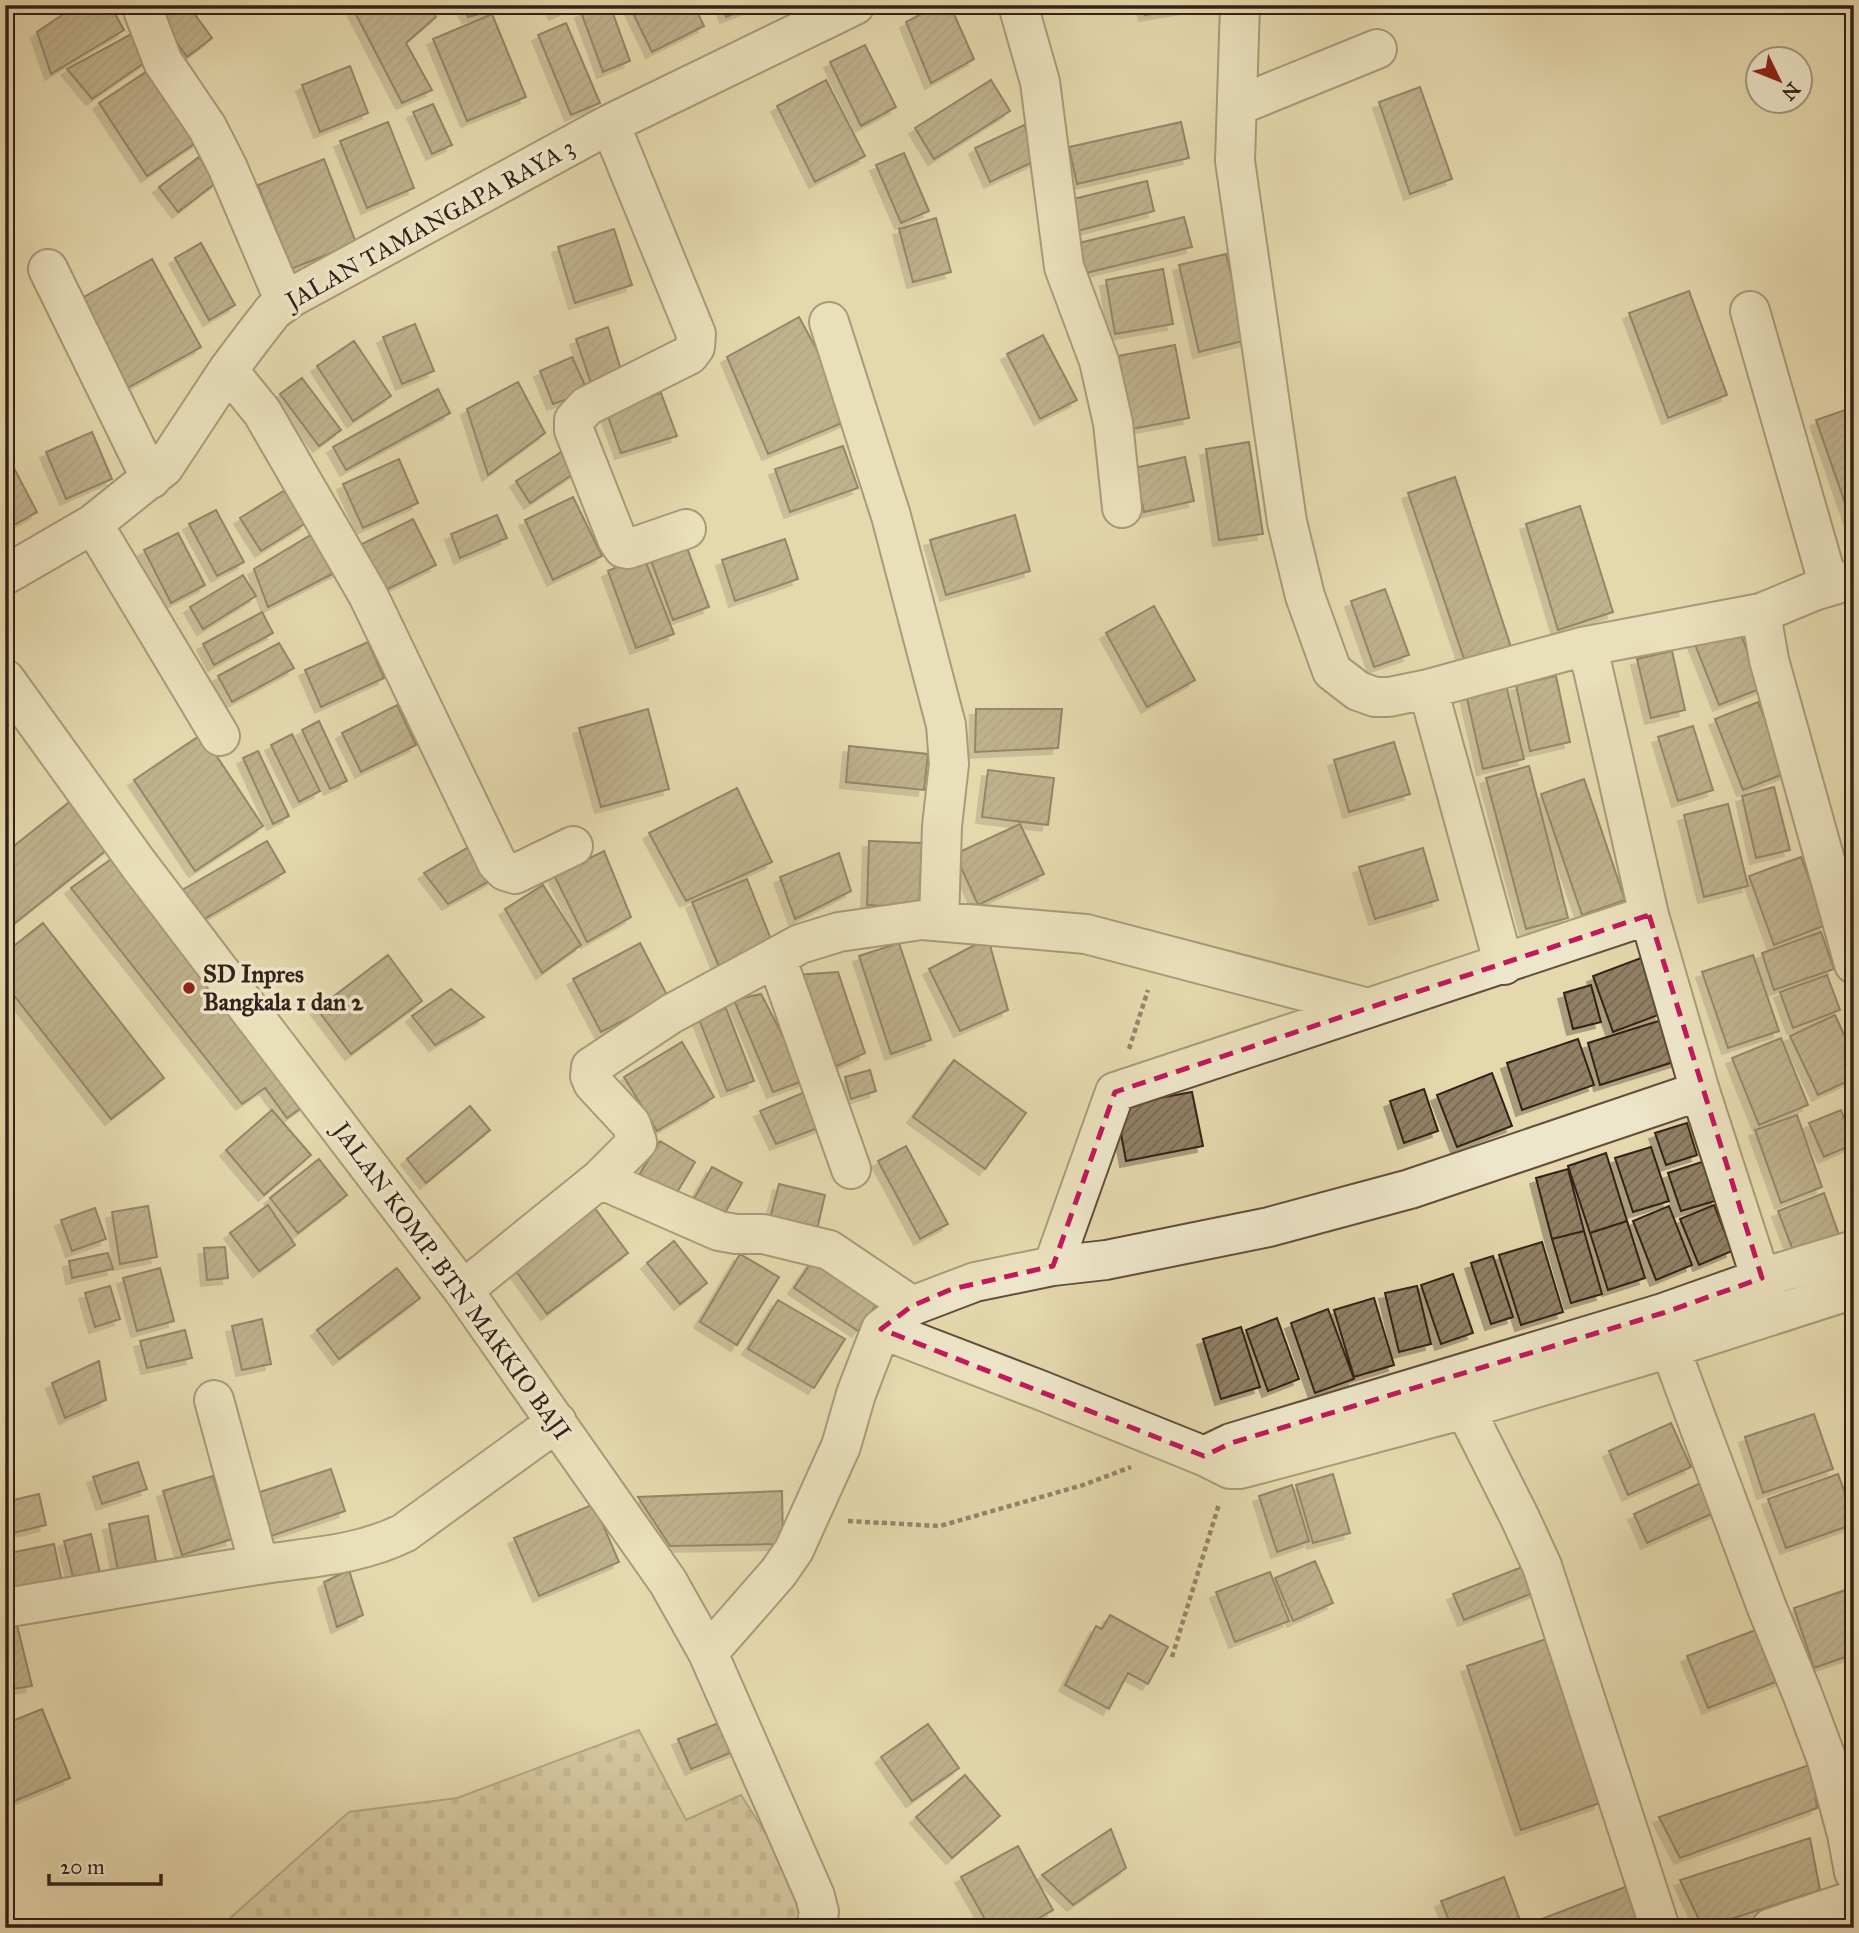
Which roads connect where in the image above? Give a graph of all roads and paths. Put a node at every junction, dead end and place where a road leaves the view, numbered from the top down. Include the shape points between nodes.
1 (141, 5) edge
2 (855, 5) edge
3 (1018, 5) edge
4 (1240, 5) edge
5 (1377, 49) dead end
6 (1237, 106) junction
7 (610, 124) junction
8 (48, 269) dead end
9 (285, 302) junction
10 (1750, 311) dead end
11 (829, 321) dead end
12 (228, 370) junction
13 (151, 479) junction
14 (1122, 508) dead end
15 (93, 524) junction
16 (686, 529) dead end
17 (5, 575) edge
18 (1842, 582) edge
19 (1761, 613) junction
20 (1582, 646) junction
21 (5, 679) edge
22 (1427, 689) junction
23 (220, 736) dead end
24 (573, 846) dead end
25 (1649, 915) junction
26 (939, 921) junction
27 (1160, 953) junction
28 (776, 957) junction
29 (1854, 964) edge
30 (1504, 965) junction
31 (1368, 1008) junction
32 (1700, 1091) junction
33 (1115, 1092) junction
34 (851, 1168) dead end
35 (600, 1178) junction
36 (1854, 1250) edge
37 (1053, 1266) junction
38 (1854, 1289) edge
39 (463, 1290) junction
40 (1767, 1296) junction
41 (912, 1306) junction
42 (881, 1329) junction
43 (1670, 1348) junction
44 (214, 1400) dead end
45 (1465, 1409) junction
46 (557, 1422) junction
47 (1206, 1458) junction
48 (809, 1519) junction
49 (259, 1565) junction
50 (5, 1608) edge
51 (708, 1654) junction
52 (1172, 1657) dead end
53 (1854, 1872) edge
54 (1854, 1900) edge
55 (816, 1928) edge
56 (1660, 1928) edge
57 (1771, 1928) edge

1 - 9 street via 163,62 227,166
2 - 7 street, JALAN TAMANGAPA RAYA 3
3 - 14 street via 1040,82 1064,267 1099,360
4 - 6 street
5 - 6 street
6 - 22 street via 1235,161 1284,508 1322,651 1332,671 1358,691 1389,697
7 - 9 street, JALAN TAMANGAPA RAYA 3
7 - 16 street via 696,342 690,355 587,406 574,420 574,430 623,548
8 - 13 street
9 - 12 street, JALAN TAMANGAPA RAYA 3
10 - 18 street
11 - 26 street via 891,516 946,725 949,764
12 - 13 street, JALAN TAMANGAPA RAYA 3 via 179,448
12 - 24 street via 262,412 368,595 497,863 515,874
13 - 15 street, JALAN TAMANGAPA RAYA 3
15 - 17 street, JALAN TAMANGAPA RAYA 3
15 - 23 street
18 - 19 street
19 - 20 street
19 - 29 street via 1769,660
20 - 22 street
20 - 25 street via 1592,666
21 - 39 street, JALAN KOMP. BTN MAKKIO BAJI via 139,865
22 - 30 street
25 - 30 street
25 - 32 street
26 - 27 street via 1086,934
26 - 28 street via 839,932
27 - 31 street
27 - 33 path
28 - 34 street
28 - 35 street via 671,1014 591,1067 593,1083 631,1124 637,1142
30 - 31 street
31 - 33 street
32 - 37 street via 1410,1189 1269,1227 1106,1261
32 - 40 street
33 - 37 street
35 - 39 street
35 - 41 street via 719,1231 778,1237 829,1250
36 - 40 street
37 - 41 street via 975,1282
38 - 40 street
39 - 46 street, JALAN KOMP. BTN MAKKIO BAJI
40 - 43 street
40 - 47 street via 1663,1313 1231,1443
41 - 42 street
42 - 47 street
42 - 48 street via 841,1446
43 - 45 street
43 - 53 street via 1827,1760
44 - 49 street
45 - 47 street via 1240,1469
45 - 56 street via 1542,1566
46 - 49 street via 404,1533 379,1545
46 - 51 street, JALAN KOMP. BTN MAKKIO BAJI via 668,1582
47 - 48 path via 1083,1485 940,1526
47 - 52 path
48 - 51 street via 778,1573
49 - 50 street
51 - 55 street, JALAN KOMP. BTN MAKKIO BAJI via 815,1896
54 - 57 street

